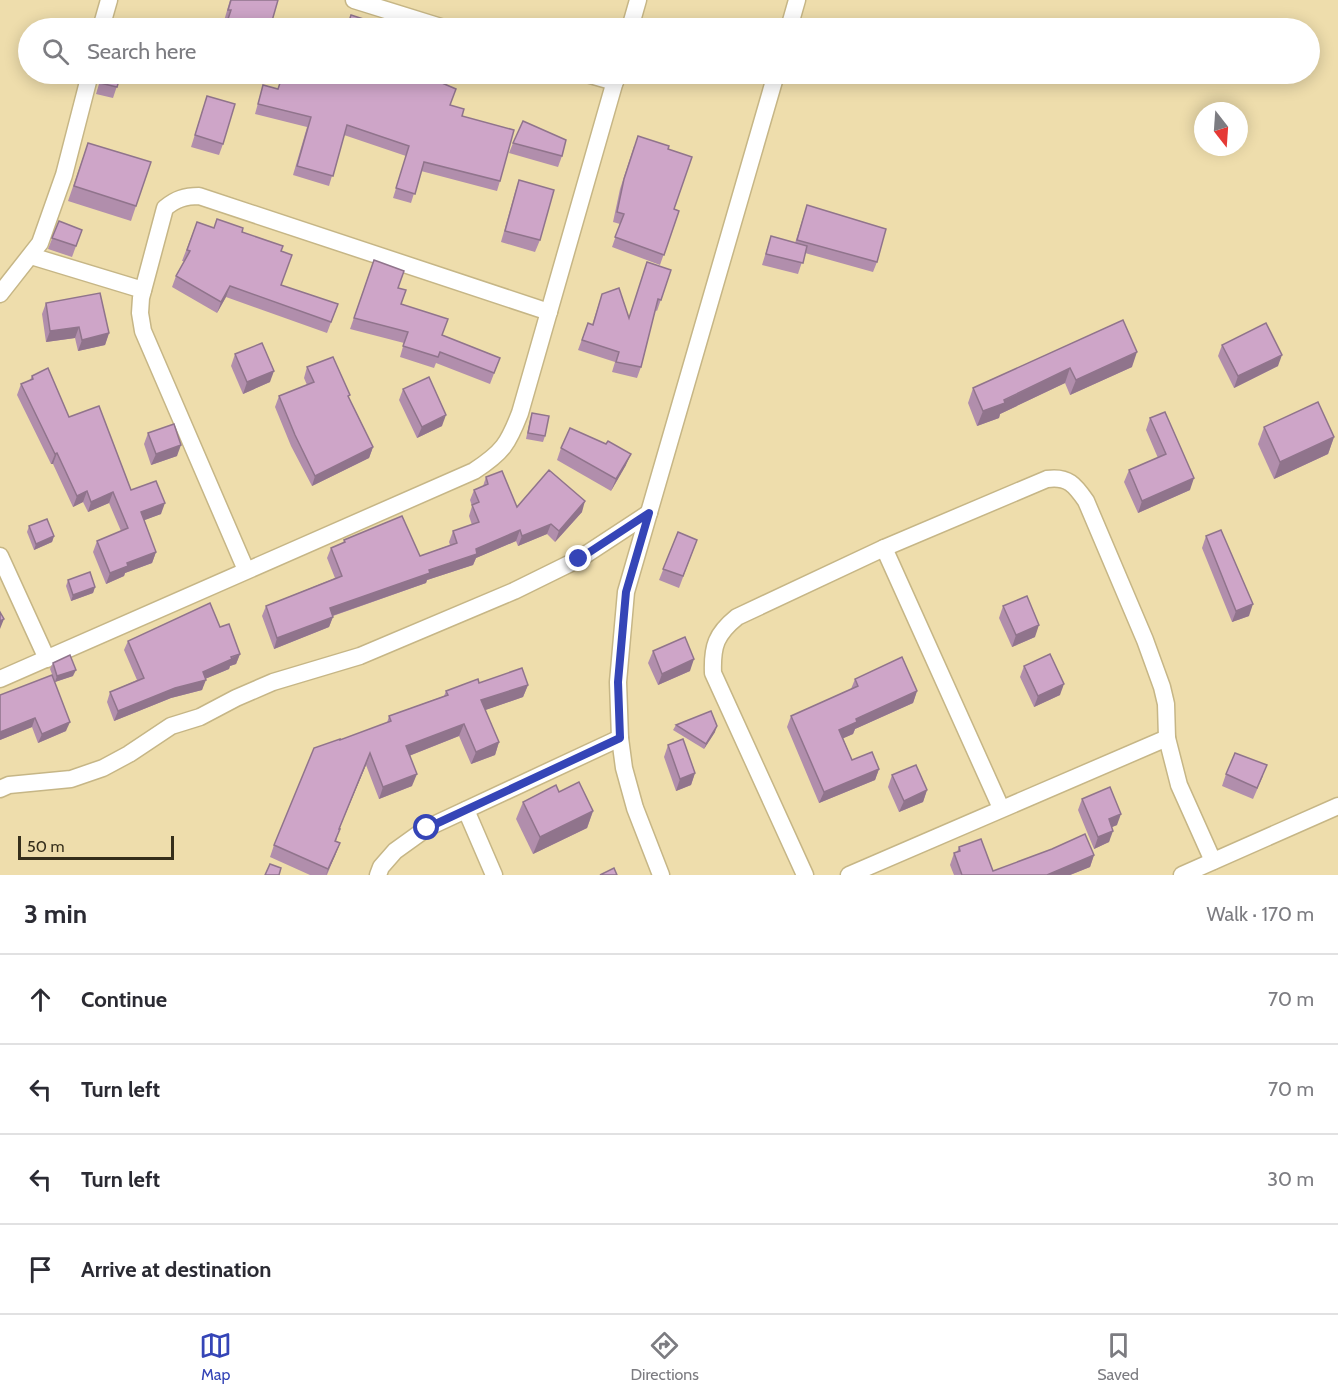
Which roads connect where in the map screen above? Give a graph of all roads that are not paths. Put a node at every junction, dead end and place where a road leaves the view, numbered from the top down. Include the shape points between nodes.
1 (109, 0) edge
2 (354, 0) edge
3 (638, 0) edge
4 (797, 0) edge
5 (104, 18) edge
6 (412, 18) edge
7 (633, 18) edge
8 (792, 18) edge
9 (87, 84) edge
10 (614, 84) edge
11 (773, 84) edge
12 (31, 256) junction
13 (143, 290) junction
14 (0, 294) edge
15 (549, 312) junction
16 (649, 513) junction
17 (884, 548) junction
18 (0, 556) edge
19 (246, 570) junction
20 (47, 659) junction
21 (0, 679) edge
22 (620, 738) junction
23 (1167, 738) junction
24 (0, 789) edge
25 (1338, 806) edge
26 (1001, 808) junction
27 (466, 810) junction
28 (1213, 861) junction
29 (378, 875) edge
30 (494, 875) edge
31 (661, 875) edge
32 (805, 875) edge
33 (849, 875) edge
34 (1182, 875) edge

1 - 5 street
2 - 6 street
3 - 7 street
4 - 8 street
9 - 12 street via 64,175 40,243
10 - 15 street
11 - 16 street
12 - 13 street
12 - 14 street
13 - 15 street via 165,208 185,196 199,196
13 - 19 street via 143,331
15 - 19 street via 513,430 493,459 474,471
16 - 22 street via 626,592 618,682
16 - 24 street via 579,559 514,591 360,656 273,682 200,717 171,726 103,768 71,779
17 - 23 street via 1047,479 1065,478 1086,501 1145,640 1166,704
17 - 26 street
17 - 32 street via 737,617 716,640 713,673
18 - 20 street
19 - 20 street
20 - 21 street
22 - 27 street
22 - 31 street via 635,808
23 - 26 street
23 - 28 street via 1179,785
25 - 28 street
26 - 33 street
27 - 29 street via 408,841 395,851
27 - 30 street
28 - 34 street

